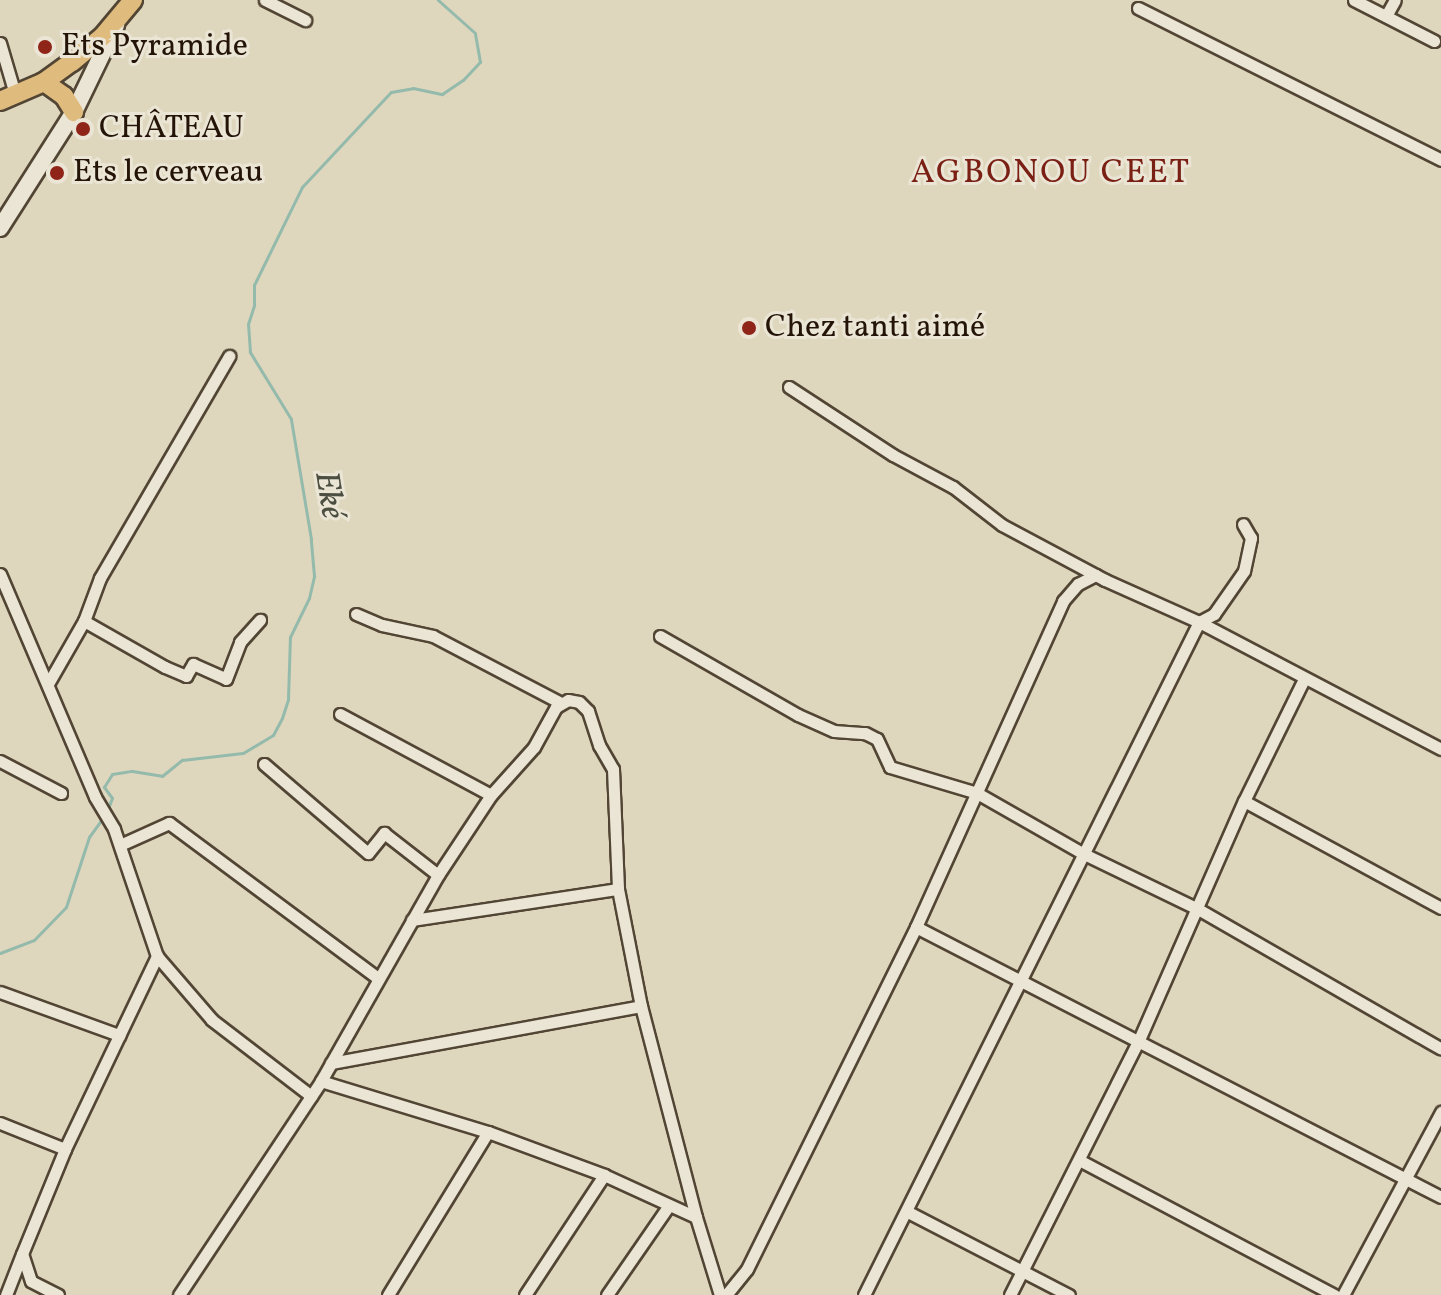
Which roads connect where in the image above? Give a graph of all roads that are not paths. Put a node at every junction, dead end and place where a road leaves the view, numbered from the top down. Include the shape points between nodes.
1 (133, 0) edge
2 (265, 0) edge
3 (1354, 0) edge
4 (1395, 0) edge
5 (1138, 8) dead end
6 (121, 9) edge
7 (1386, 16) junction
8 (305, 20) dead end
9 (1434, 41) dead end
10 (0, 43) edge
11 (44, 82) junction
12 (14, 95) edge
13 (74, 112) junction
14 (1441, 160) edge
15 (0, 228) edge
16 (229, 356) dead end
17 (789, 387) dead end
18 (1243, 524) dead end
19 (0, 574) edge
20 (1096, 575) junction
21 (356, 614) dead end
22 (260, 620) dead end
23 (84, 621) junction
24 (1199, 622) junction
25 (660, 636) dead end
26 (1304, 679) junction
27 (49, 682) junction
28 (559, 702) dead end
29 (340, 714) dead end
30 (1441, 749) edge
31 (0, 761) edge
32 (264, 764) dead end
33 (61, 793) dead end
34 (977, 793) junction
35 (491, 795) junction
36 (1244, 801) junction
37 (120, 845) junction
38 (1082, 853) junction
39 (438, 875) junction
40 (618, 889) junction
41 (1441, 908) edge
42 (1198, 909) junction
43 (412, 920) junction
44 (916, 927) junction
45 (157, 956) junction
46 (378, 978) junction
47 (1019, 983) junction
48 (0, 992) edge
49 (641, 1006) junction
50 (119, 1035) junction
51 (1138, 1042) junction
52 (1441, 1049) edge
53 (331, 1063) junction
54 (321, 1081) junction
55 (311, 1096) junction
56 (1441, 1112) edge
57 (0, 1123) edge
58 (488, 1132) junction
59 (65, 1149) junction
60 (1079, 1160) junction
61 (604, 1175) junction
62 (1406, 1177) junction
63 (1441, 1197) edge
64 (669, 1205) junction
65 (908, 1212) junction
66 (696, 1217) junction
67 (22, 1254) junction
68 (1024, 1269) junction
69 (6, 1295) edge
70 (58, 1295) edge
71 (179, 1295) edge
72 (388, 1295) edge
73 (525, 1295) edge
74 (607, 1295) edge
75 (723, 1295) edge
76 (864, 1295) edge
77 (1010, 1295) edge
78 (1069, 1295) edge
79 (1334, 1295) edge
80 (1343, 1295) edge

1 - 6 highway
2 - 8 street
3 - 7 street
4 - 7 street
5 - 14 street
6 - 11 highway via 88,49
6 - 12 highway
6 - 13 main road
7 - 9 street
10 - 12 street
11 - 12 highway
11 - 13 highway via 64,96
13 - 15 main road
16 - 23 street via 100,578
17 - 20 street via 953,487 1002,525
18 - 24 street via 1251,538 1244,571 1214,614
19 - 27 street
20 - 24 street
20 - 34 street via 1078,584 1063,601
21 - 28 street via 433,636
22 - 23 street via 240,642 226,679 193,664 186,676
23 - 27 street
24 - 26 street
24 - 38 street
25 - 34 street via 798,715 834,731 877,739 890,767
26 - 30 street
26 - 36 street
27 - 37 street
29 - 35 street
31 - 33 street
32 - 39 street via 368,853 384,833
34 - 38 street
34 - 44 street
35 - 39 street
35 - 40 street via 534,747 556,707 568,700 579,702 613,769
36 - 41 street
36 - 42 street
37 - 45 street
37 - 46 street via 169,823
38 - 42 street
38 - 47 street
39 - 43 street
40 - 43 street
40 - 49 street
42 - 51 street
42 - 52 street
43 - 46 street
44 - 47 street
44 - 75 street via 747,1269
45 - 50 street
45 - 55 street via 212,1020
46 - 53 street
47 - 51 street
47 - 65 street
48 - 50 street
49 - 53 street
49 - 66 street
50 - 59 street
51 - 60 street
51 - 62 street
53 - 54 street
54 - 55 street
54 - 58 street
55 - 71 street
56 - 62 street
57 - 59 street
58 - 61 street
58 - 72 street
59 - 67 street
60 - 68 street
60 - 79 street
61 - 64 street
61 - 73 street
62 - 63 street
62 - 80 street
64 - 66 street
64 - 74 street
65 - 68 street
65 - 76 street
66 - 75 street
67 - 69 street
67 - 70 street via 31,1281
68 - 77 street
68 - 78 street

